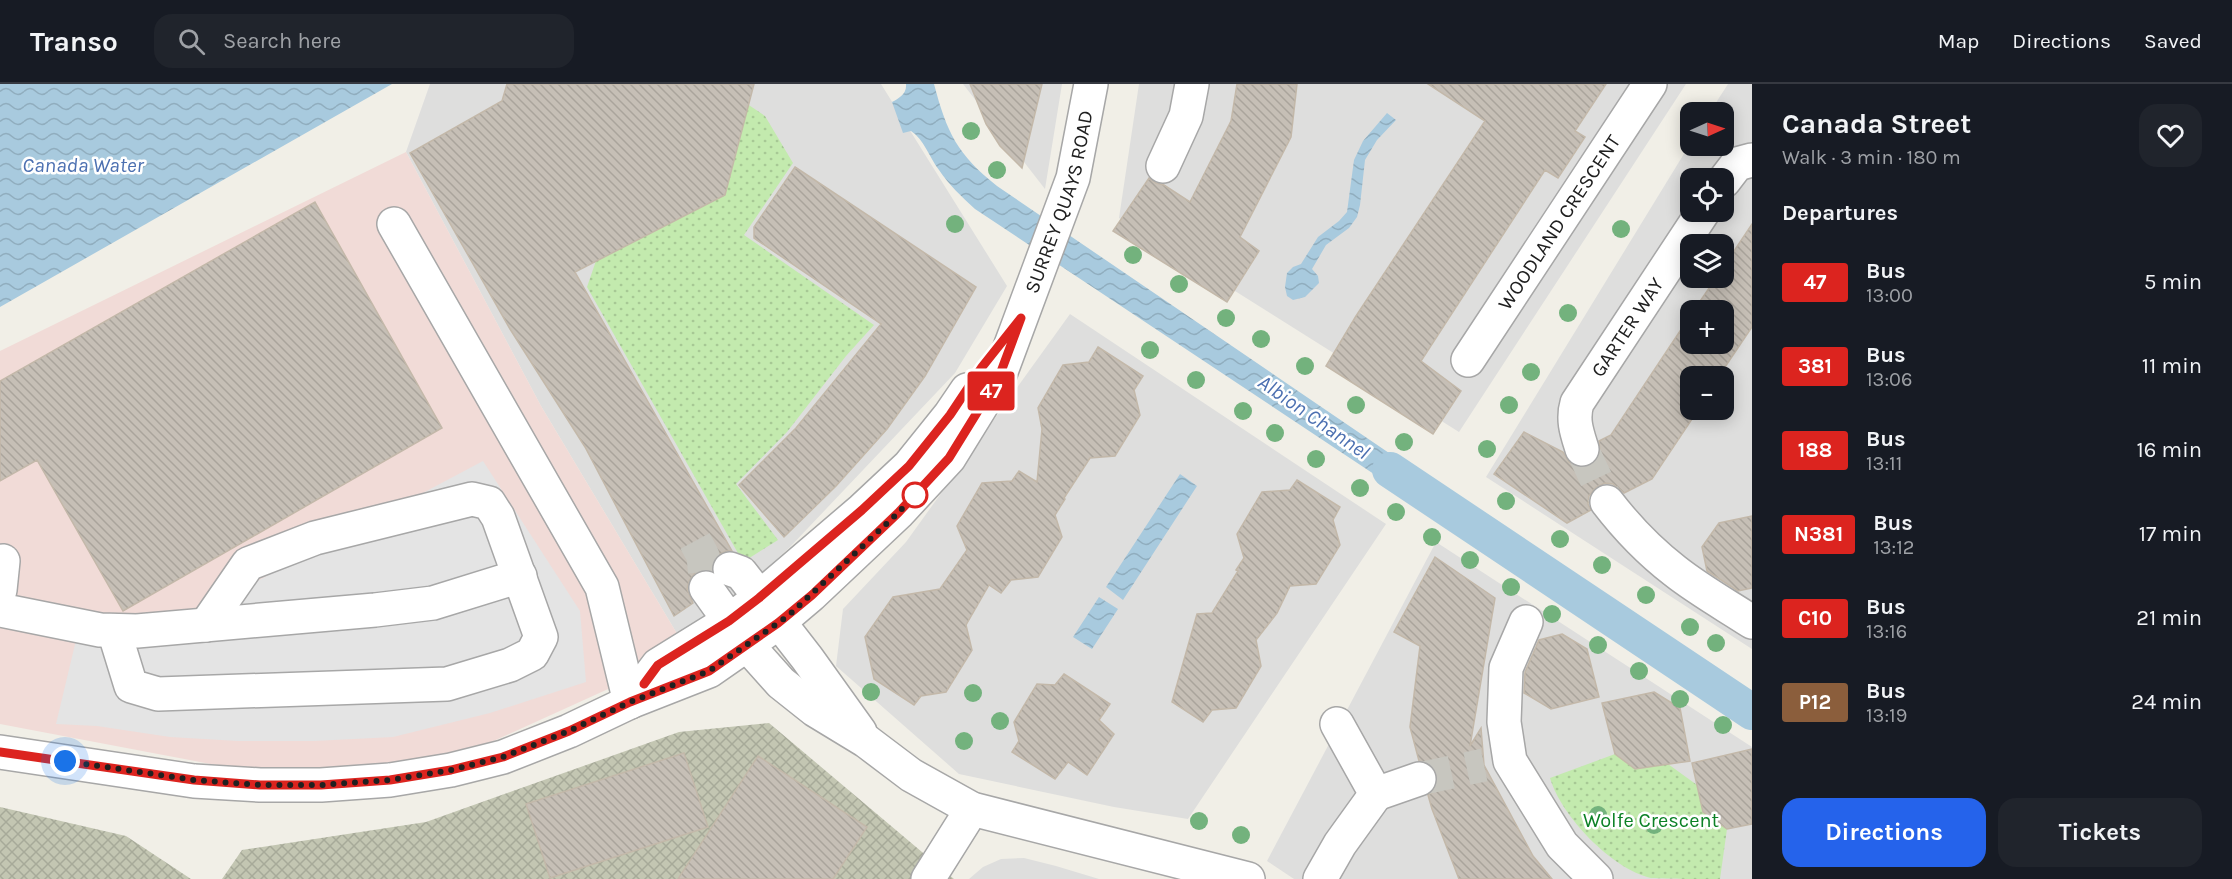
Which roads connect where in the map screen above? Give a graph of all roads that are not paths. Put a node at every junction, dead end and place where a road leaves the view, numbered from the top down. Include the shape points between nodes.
1 (1091, 84) edge
2 (1192, 84) edge
3 (1650, 84) edge
4 (1752, 160) edge
5 (1163, 166) dead end
6 (1734, 168) edge
7 (1696, 222) edge
8 (394, 224) dead end
9 (1468, 360) dead end
10 (1582, 449) tunnel mouth
11 (1606, 502) tunnel mouth
12 (520, 576) junction
13 (0, 610) edge
14 (769, 611) junction
15 (1526, 622) dead end
16 (1752, 622) edge
17 (206, 625) junction
18 (114, 630) junction
19 (738, 633) junction
20 (630, 702) junction
21 (1337, 724) dead end
22 (866, 741) junction
23 (0, 752) edge
24 (1419, 778) tunnel mouth
25 (1376, 794) junction
26 (972, 809) junction
27 (928, 879) edge
28 (1248, 879) edge
29 (1320, 879) edge
30 (1596, 879) edge

1 - 14 street, SURREY QUAYS ROAD via 1073,178 1021,318 909,466 862,510
2 - 5 street via 1186,116
3 - 9 street, WOODLAND CRESCENT
4 - 6 street
7 - 10 street, GARTER WAY via 1577,403 1575,423
8 - 20 street via 602,587
11 - 16 street via 1649,550
12 - 17 street via 433,603
12 - 17 street via 498,517 489,503 472,499 315,538 248,564
12 - 18 street via 541,638 532,654 447,684 158,694 131,686
13 - 18 street
14 - 19 street, SURREY QUAYS ROAD
14 - 19 street via 741,573 718,579
14 - 22 street
15 - 30 street via 1506,668 1504,722 1497,763 1562,845
17 - 18 street
19 - 20 street, SURREY QUAYS ROAD via 709,671
19 - 22 street via 781,683 815,711
20 - 23 street, SURREY QUAYS ROAD via 503,757 390,780 260,785
21 - 25 street
22 - 26 street via 911,775
24 - 25 street
25 - 29 street via 1340,843
26 - 27 street
26 - 28 street

